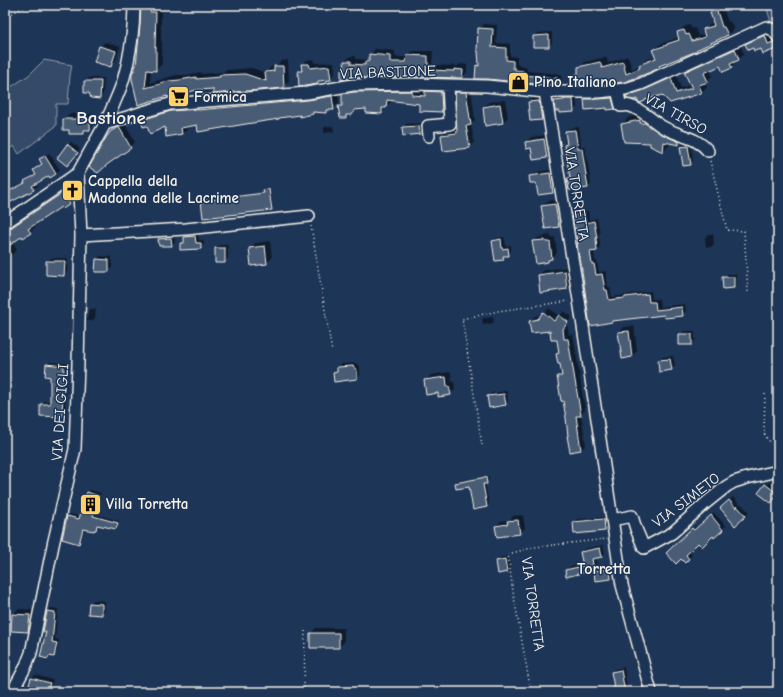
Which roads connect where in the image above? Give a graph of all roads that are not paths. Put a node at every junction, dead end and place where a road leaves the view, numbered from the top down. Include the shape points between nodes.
1 (134, 5) edge
2 (778, 37) edge
3 (448, 85) junction
4 (617, 90) junction
5 (545, 92) junction
6 (105, 124) junction
7 (429, 136) dead end
8 (708, 151) road end
9 (78, 173) junction
10 (309, 216) road end
11 (5, 223) edge
12 (81, 235) junction
13 (778, 471) edge
14 (612, 520) junction
15 (12, 692) edge
16 (651, 692) edge

1 - 6 street via 130,48 122,83
2 - 4 street, VIA BASTIONE via 773,30 766,27 641,84
3 - 5 street, VIA BASTIONE
3 - 6 street, VIA BASTIONE via 353,85 307,92 170,104
3 - 7 street via 450,124 428,126
4 - 5 street, VIA BASTIONE
4 - 8 street, VIA TIRSO via 621,106 629,105 663,127 698,141
5 - 14 street, VIA TORRETTA
6 - 9 street
9 - 11 street
9 - 12 street, VIA DEI GIGLI
10 - 12 street via 186,229
12 - 15 street, VIA DEI GIGLI via 75,449 31,653
13 - 14 street, VIA SIMETO via 747,478 727,486 672,533 644,548 632,516
14 - 16 street, VIA TORRETTA via 622,586

